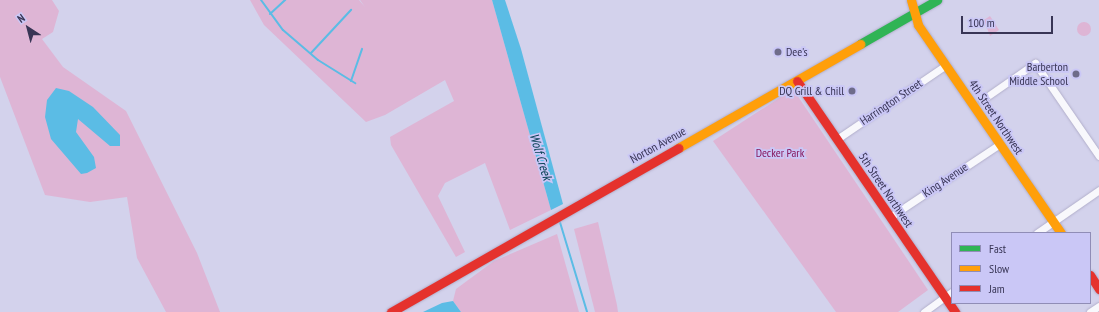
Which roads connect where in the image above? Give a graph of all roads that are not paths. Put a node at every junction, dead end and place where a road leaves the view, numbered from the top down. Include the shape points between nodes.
1 (911, 0) edge
2 (937, 0) edge
3 (914, 14) junction
4 (946, 65) junction
5 (797, 81) junction
6 (982, 100) dead end
7 (837, 139) junction
8 (1000, 144) junction
9 (1099, 156) edge
10 (1099, 190) edge
11 (890, 217) junction
12 (1053, 222) junction
13 (1038, 232) edge
14 (1060, 232) edge
15 (1091, 276) edge
16 (1099, 288) edge
17 (949, 295) edge
18 (1099, 306) edge
19 (391, 312) edge
20 (924, 312) edge
21 (1090, 312) edge

1 - 3 main road
2 - 3 main road, Norton Avenue
3 - 4 main road, 4th Street Northwest
3 - 5 main road, Norton Avenue
4 - 7 street, Harrington Street
4 - 8 main road, 4th Street Northwest
5 - 7 main road, 5th Street Northwest
5 - 19 main road, Norton Avenue
6 - 9 street via 1035,63
7 - 11 main road, 5th Street Northwest
8 - 11 street, King Avenue
8 - 12 main road, 4th Street Northwest
10 - 12 street
11 - 17 main road, 5th Street Northwest
12 - 13 street
12 - 14 main road, 4th Street Northwest
15 - 16 main road
17 - 20 street
18 - 21 street

